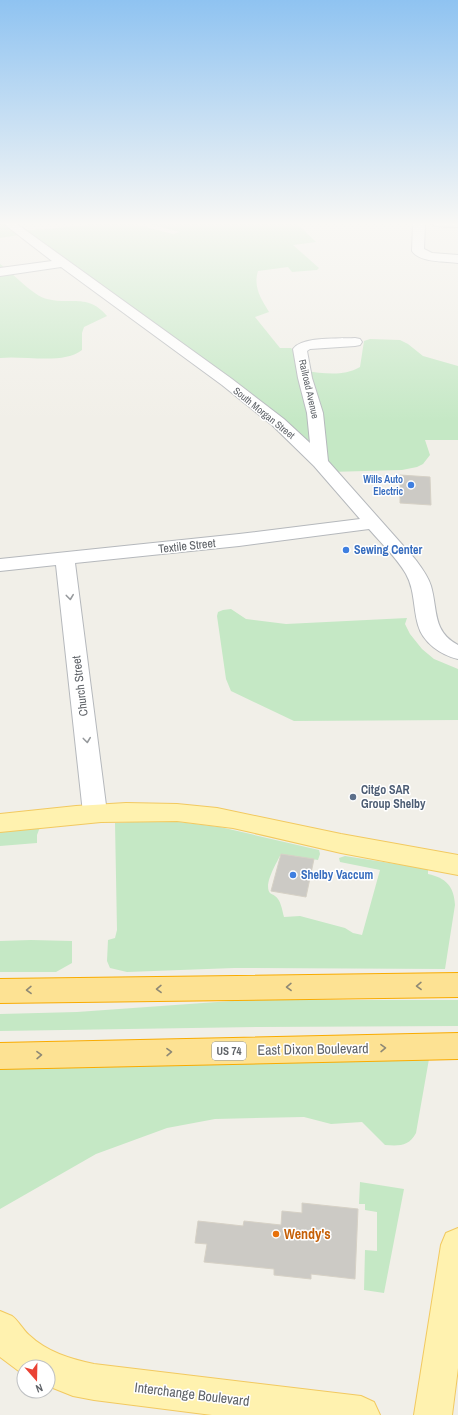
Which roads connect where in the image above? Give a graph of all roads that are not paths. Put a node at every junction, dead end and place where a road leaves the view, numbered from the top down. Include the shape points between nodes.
1 (100, 290) edge
2 (355, 342) dead end
3 (320, 462) junction
4 (374, 523) junction
5 (65, 558) junction
6 (0, 565) edge
7 (458, 653) edge
8 (95, 813) junction
9 (0, 823) edge
10 (458, 864) edge
11 (458, 985) edge
12 (0, 991) edge
13 (458, 1046) edge
14 (0, 1056) edge
15 (458, 1245) edge
16 (6, 1346) edge
17 (31, 1359) edge
18 (56, 1371) edge
19 (361, 1415) edge
20 (433, 1415) edge

1 - 3 street, South Morgan Street via 227,382 278,422
2 - 3 street, Railroad Avenue via 307,345 300,349 315,413
3 - 4 street, South Morgan Street
4 - 5 street, Textile Street
4 - 7 street, South Morgan Street via 415,573 421,585 428,625 434,635 444,646
5 - 6 street, Textile Street
5 -> 8 street, Church Street
8 - 9 main road
8 - 10 main road via 203,815
11 -> 12 highway
14 -> 13 highway, East Dixon Boulevard / US 74
15 - 20 main road
16 - 17 main road, Interchange Boulevard
18 - 19 main road, Interchange Boulevard via 73,1378 94,1382

